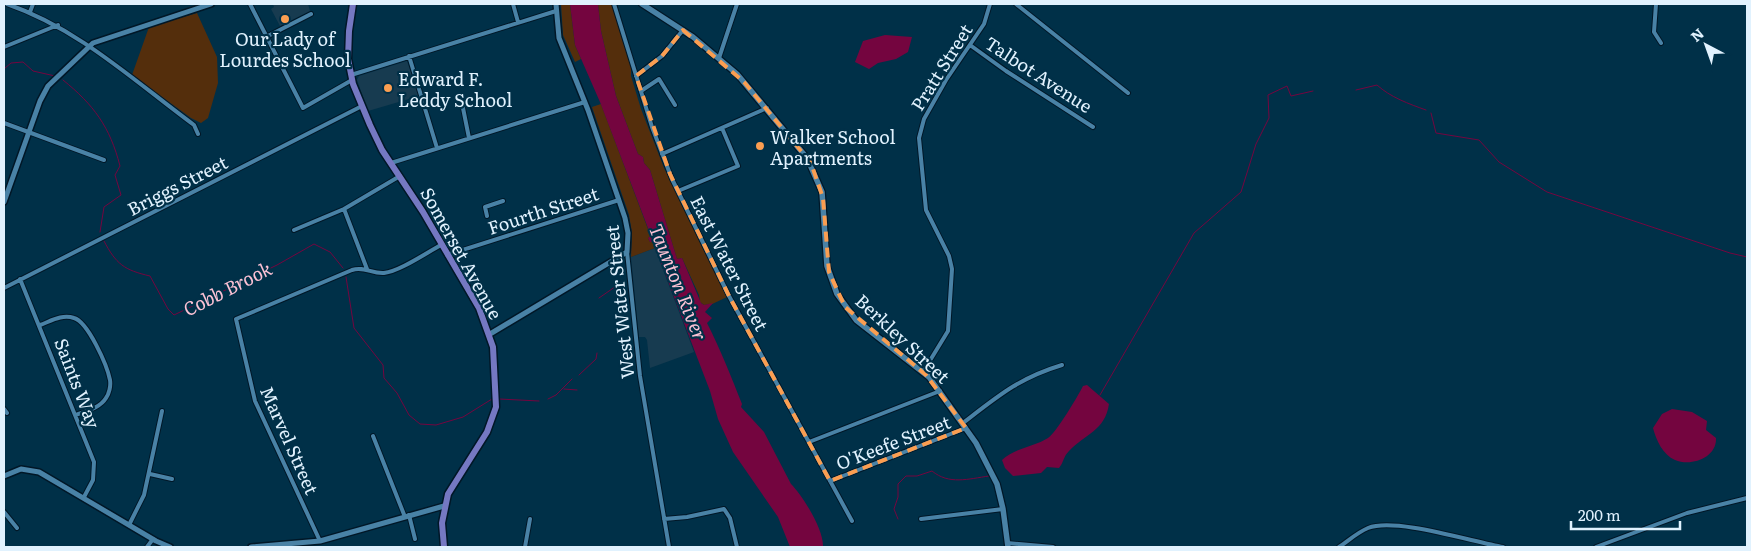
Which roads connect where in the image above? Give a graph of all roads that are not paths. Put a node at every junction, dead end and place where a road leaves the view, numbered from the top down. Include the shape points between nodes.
1 (6, 4) edge
2 (34, 4) edge
3 (210, 4) edge
4 (250, 4) edge
5 (353, 4) edge
6 (513, 4) edge
7 (556, 4) edge
8 (614, 4) edge
9 (642, 4) edge
10 (737, 4) edge
11 (990, 4) edge
12 (1016, 4) edge
13 (1656, 4) edge
14 (556, 11) junction
15 (30, 12) junction
16 (311, 14) dead end
17 (518, 22) junction
18 (58, 25) junction
19 (683, 30) junction
20 (266, 37) junction
21 (1660, 43) dead end
22 (970, 45) junction
23 (90, 46) junction
24 (4, 47) edge
25 (409, 56) junction
26 (719, 58) junction
27 (636, 76) junction
28 (352, 77) junction
29 (641, 91) junction
30 (1128, 93) dead end
31 (585, 102) junction
32 (462, 103) dead end
33 (675, 105) dead end
34 (362, 106) junction
35 (767, 108) junction
36 (4, 124) edge
37 (1093, 127) dead end
38 (722, 128) junction
39 (28, 132) junction
40 (198, 134) dead end
41 (469, 138) junction
42 (437, 148) junction
43 (662, 154) junction
44 (104, 160) dead end
45 (390, 163) junction
46 (400, 176) junction
47 (678, 191) junction
48 (619, 200) junction
49 (503, 201) dead end
50 (4, 202) edge
51 (344, 209) junction
52 (487, 216) dead end
53 (294, 230) dead end
54 (441, 245) junction
55 (627, 252) junction
56 (447, 255) junction
57 (367, 269) junction
58 (20, 279) junction
59 (4, 288) edge
60 (40, 325) junction
61 (490, 334) junction
62 (1062, 364) dead end
63 (924, 372) junction
64 (940, 391) junction
65 (162, 411) dead end
66 (76, 415) junction
67 (964, 426) junction
68 (373, 436) dead end
69 (809, 442) junction
70 (150, 474) junction
71 (4, 476) edge
72 (172, 479) dead end
73 (830, 481) junction
74 (84, 497) junction
75 (1747, 498) edge
76 (444, 506) junction
77 (1003, 509) junction
78 (4, 512) edge
79 (407, 516) junction
80 (664, 518) junction
81 (530, 519) dead end
82 (921, 519) dead end
83 (852, 521) dead end
84 (129, 525) junction
85 (16, 528) dead end
86 (153, 539) junction
87 (415, 539) dead end
88 (320, 541) junction
89 (314, 545) edge
90 (1007, 545) edge
91 (276, 546) edge
92 (147, 547) edge
93 (152, 547) edge
94 (170, 547) edge
95 (250, 547) edge
96 (444, 547) edge
97 (525, 547) edge
98 (669, 547) edge
99 (737, 547) edge
100 (1053, 547) edge
101 (1339, 547) edge
102 (1501, 547) edge
103 (1596, 547) edge

1 - 15 street
2 - 15 street
3 - 23 street
4 - 20 street
5 - 28 main road, Somerset Avenue via 348,50
6 - 17 street
7 - 14 street, West Water Street
8 - 27 street, East Water Street
9 - 19 main road, Berkley Street
10 - 26 street
11 - 22 street, Pratt Street via 984,24
12 - 30 street
13 - 21 street via 1654,32
14 - 17 street
14 - 31 street, West Water Street via 559,38
15 - 18 street
16 - 20 street
17 - 25 street
18 - 23 street
18 - 24 street
19 - 26 main road, Berkley Street
19 - 27 street via 662,56
20 - 28 street via 303,108
22 - 37 street, Talbot Avenue
22 - 63 street, Pratt Street via 930,109 918,138 926,210 952,269 948,332
23 - 39 street via 44,92
23 - 40 street via 194,125
25 - 28 street
25 - 42 street
26 - 35 main road, Berkley Street
27 - 29 street, East Water Street
28 - 34 main road, Somerset Avenue
29 - 33 street via 659,79
29 - 43 street, East Water Street
31 - 41 street
31 - 48 street, West Water Street
32 - 41 street
34 - 45 main road, Somerset Avenue
34 - 58 street, Briggs Street
35 - 38 street
35 - 63 main road, Berkley Street via 807,158 818,180 823,198 827,266 839,298 856,320
36 - 39 street
38 - 43 street
38 - 47 street via 738,166
39 - 44 street
39 - 50 street
41 - 42 street
42 - 45 street
43 - 47 street, East Water Street
45 - 46 main road, Somerset Avenue
46 - 51 street
46 - 54 main road, Somerset Avenue
47 - 69 street, East Water Street via 729,296
48 - 55 street, West Water Street via 628,229
48 - 56 street, Fourth Street
49 - 52 street via 485,207
51 - 53 street
51 - 57 street
54 - 56 main road, Somerset Avenue
54 - 57 street via 387,272
55 - 61 street
55 - 80 street, West Water Street via 640,376
56 - 61 main road, Somerset Avenue via 479,308
57 - 88 street, Marvel Street via 352,270 236,319 256,401
58 - 59 street, Briggs Street
58 - 60 street, Saints Way
60 - 66 street, Saints Way
60 - 66 street via 63,317 79,320 88,330 107,370 110,385 107,397 99,405
61 - 76 main road, Somerset Avenue via 496,398 487,432 453,483
62 - 67 street, O'Keefe Street via 1020,380
63 - 64 main road, Berkley Street
64 - 67 main road, Berkley Street
64 - 69 street
65 - 70 street
66 - 74 street, Saints Way via 95,467 93,480
67 - 73 street, O'Keefe Street
67 - 77 main road, Berkley Street via 990,467
68 - 79 street
69 - 73 street, East Water Street
70 - 72 street
70 - 84 street
71 - 74 street via 16,470 30,469
73 - 83 street, East Water Street
74 - 84 street
75 - 103 street via 1687,513
76 - 79 street
76 - 96 main road, Somerset Avenue
77 - 82 street
77 - 90 main road, Berkley Street
78 - 85 street
79 - 87 street
79 - 88 street
80 - 98 street, West Water Street
80 - 99 street via 724,509 730,518
81 - 97 street
84 - 86 street
86 - 92 street
86 - 93 street
86 - 94 street
88 - 89 street
89 - 91 street
90 - 100 street
91 - 95 street
101 - 102 street via 1365,529 1384,525 1450,534

